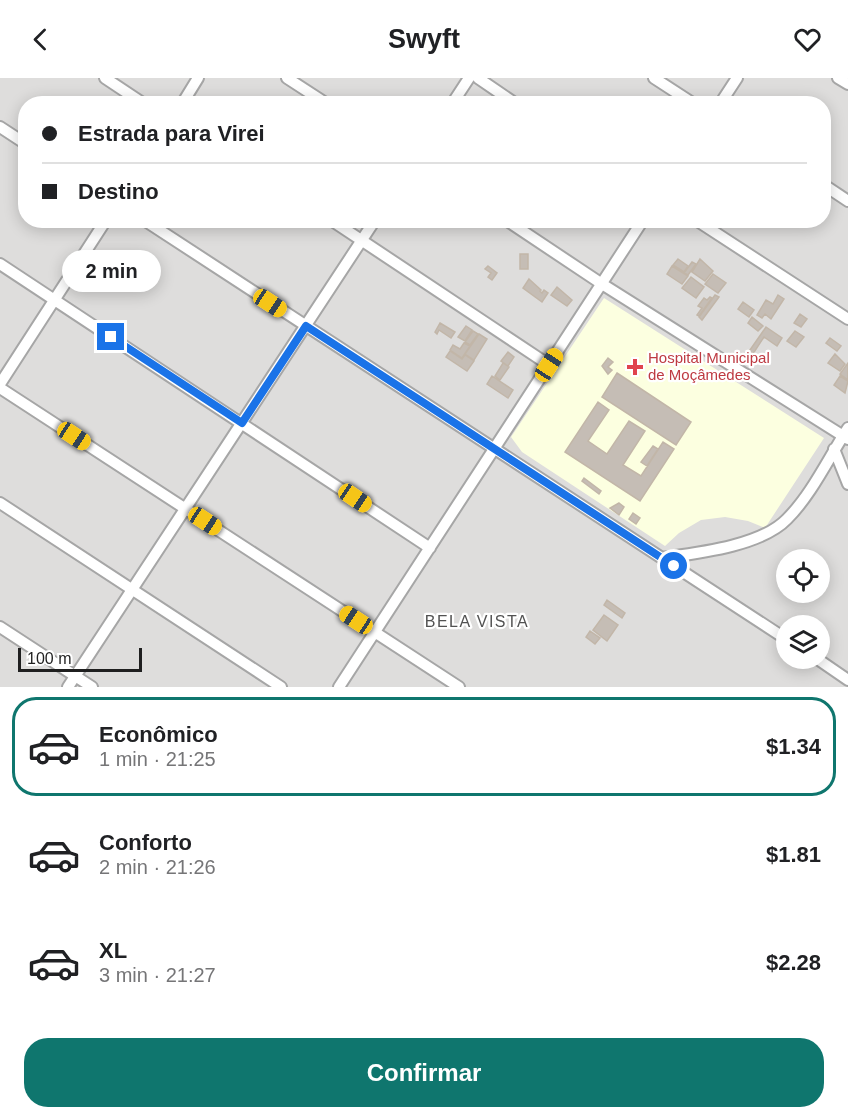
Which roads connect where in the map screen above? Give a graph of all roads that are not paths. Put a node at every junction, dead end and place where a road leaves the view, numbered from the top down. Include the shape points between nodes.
1 (105, 78) edge
2 (198, 78) edge
3 (287, 78) edge
4 (469, 78) edge
5 (478, 78) edge
6 (654, 78) edge
7 (736, 78) edge
8 (838, 78) edge
9 (848, 84) edge
10 (132, 96) edge
11 (187, 96) edge
12 (315, 96) edge
13 (457, 96) edge
14 (504, 96) edge
15 (682, 96) edge
16 (725, 96) edge
17 (0, 127) edge
18 (18, 139) edge
19 (831, 190) edge
20 (848, 201) edge
21 (101, 228) edge
22 (156, 228) edge
23 (343, 228) edge
24 (370, 228) edge
25 (518, 228) edge
26 (639, 228) edge
27 (708, 228) edge
28 (362, 240) junction
29 (0, 264) edge
30 (602, 284) junction
31 (55, 300) junction
32 (848, 319) edge
33 (306, 326) junction
34 (549, 365) junction
35 (0, 386) edge
36 (242, 423) junction
37 (846, 434) edge
38 (494, 449) junction
39 (834, 449) junction
40 (848, 484) edge
41 (0, 503) edge
42 (186, 509) junction
43 (430, 548) junction
44 (662, 558) junction
45 (132, 590) junction
46 (0, 627) edge
47 (375, 632) junction
48 (776, 632) edge
49 (830, 668) edge
50 (75, 676) junction
51 (848, 680) edge
52 (68, 687) edge
53 (92, 687) edge
54 (281, 687) edge
55 (339, 687) edge
56 (459, 687) edge

1 - 10 street
2 - 11 street
3 - 12 street
4 - 13 street
5 - 14 street
6 - 15 street
7 - 16 street
8 - 9 street
17 - 18 street
19 - 20 street
21 - 31 street
22 - 33 street
23 - 28 street
24 - 28 street
25 - 30 street
26 - 30 street
27 - 32 street
28 - 33 street
28 - 34 street
29 - 31 street
30 - 34 street
30 - 37 street
31 - 35 street
31 - 36 street
33 - 36 street
33 - 38 street
34 - 38 street
35 - 42 street
36 - 42 street
36 - 43 street
37 - 39 street
38 - 43 street
38 - 44 street
39 - 40 street
39 - 44 street via 786,520 764,535 703,552
41 - 45 street
42 - 45 street
42 - 47 street
43 - 47 street
44 - 48 street
45 - 50 street
45 - 54 street
46 - 50 street
47 - 55 street
47 - 56 street
49 - 51 street
50 - 52 street
50 - 53 street

